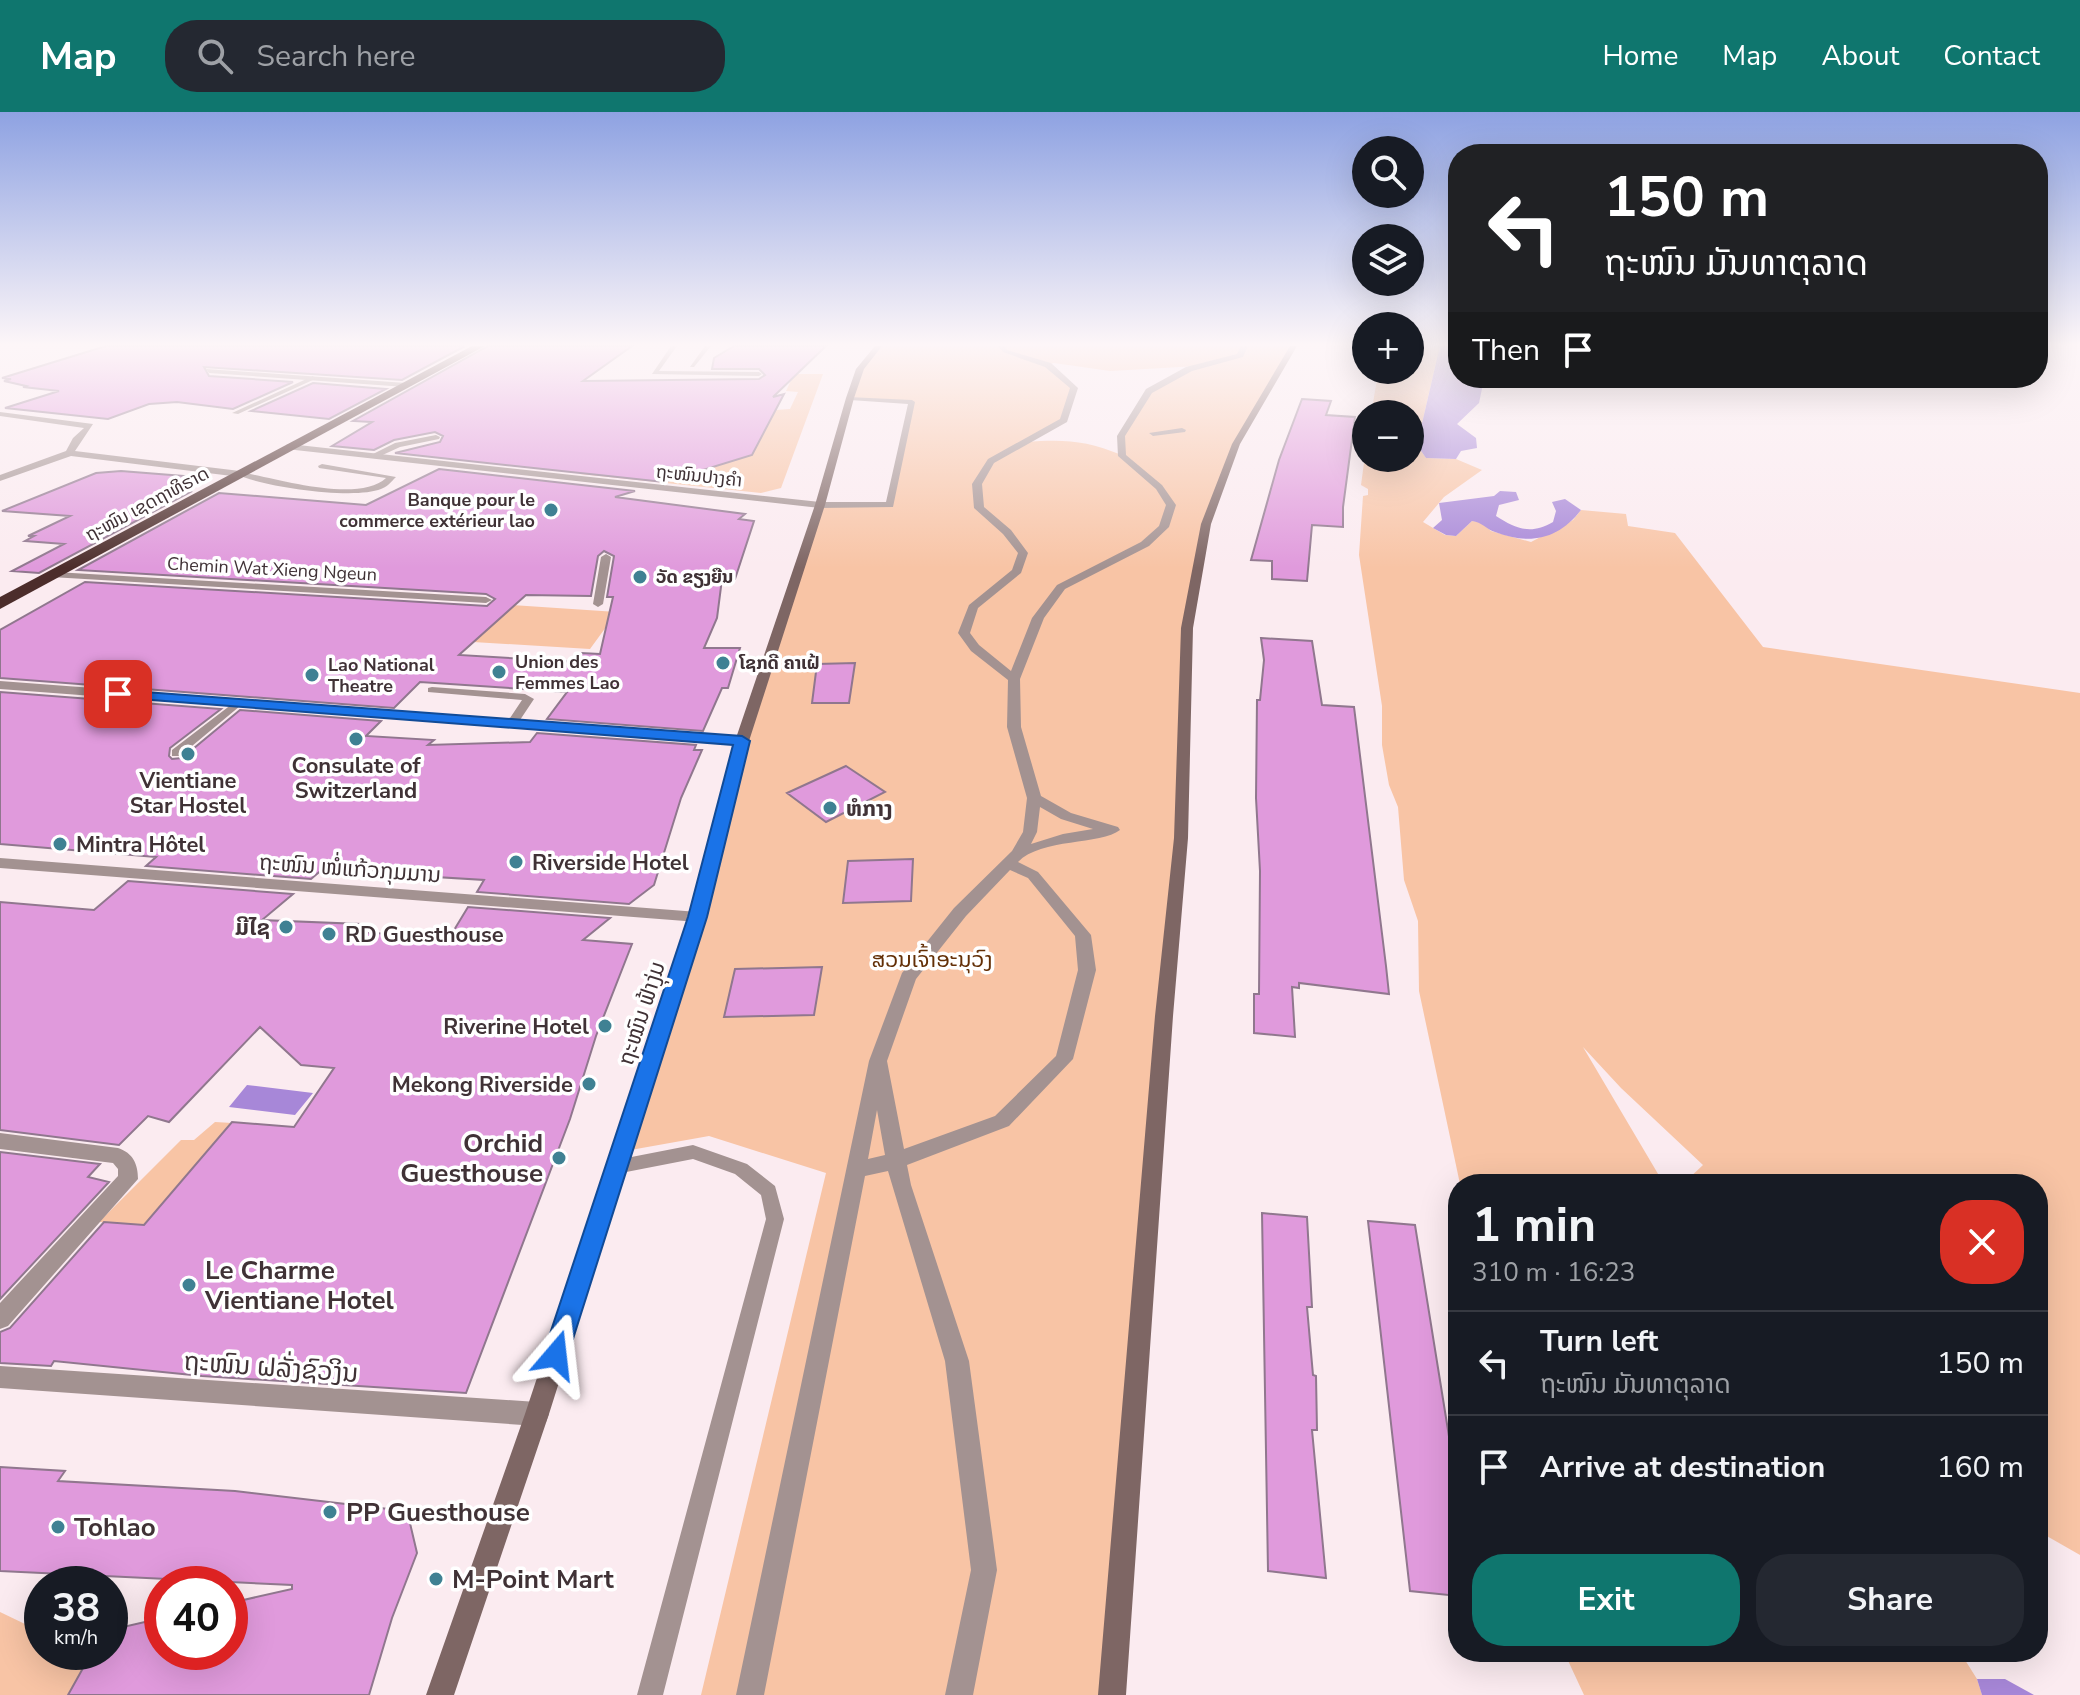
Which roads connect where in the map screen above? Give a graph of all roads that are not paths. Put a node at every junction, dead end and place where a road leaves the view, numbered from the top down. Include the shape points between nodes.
1 (44, 420) edge
2 (340, 420) edge
3 (844, 420) edge
4 (908, 420) edge
5 (1064, 420) edge
6 (1131, 420) edge
7 (1250, 420) edge
8 (1182, 430) dead end
9 (1153, 433) dead end
10 (436, 437) dead end
11 (289, 447) junction
12 (70, 453) junction
13 (373, 456) junction
14 (322, 466) dead end
15 (240, 474) junction
16 (0, 478) edge
17 (820, 505) junction
18 (606, 557) dead end
19 (55, 575) junction
20 (486, 600) dead end
21 (0, 604) edge
22 (598, 604) dead end
23 (1014, 679) junction
24 (0, 685) edge
25 (432, 690) dead end
26 (236, 704) junction
27 (512, 724) junction
28 (742, 741) junction
29 (176, 753) dead end
30 (1034, 798) junction
31 (1013, 858) junction
32 (0, 863) edge
33 (698, 917) junction
34 (878, 1061) junction
35 (0, 1141) edge
36 (896, 1161) junction
37 (616, 1167) junction
38 (856, 1170) junction
39 (0, 1319) edge
40 (0, 1377) edge
41 (537, 1414) junction
42 (440, 1695) edge
43 (650, 1695) edge
44 (750, 1695) edge
45 (959, 1695) edge
46 (1112, 1695) edge

1 - 12 street via 90,426
2 - 11 highway, ຖະໜົນ ເຊດຖາທິຣາດ
3 - 17 street, ຖະໝົນ ຟ້າງຸ່ມ
4 - 17 lane via 890,505
5 - 23 street via 991,461 977,484 979,508 1023,553 1017,571 973,607 964,633
6 - 23 street via 1121,436 1122,456 1159,487 1171,505 1164,527 1145,544 1061,587 1038,618
7 - 46 street via 1211,510 1187,628 1181,838
8 - 9 street
10 - 13 lane
11 - 13 street, ຖະໜົນປາງຄໍາ
11 - 15 highway, ຖະໜົນ ເຊດຖາທິຣາດ
12 - 15 street
12 - 16 street
13 - 17 street, ຖະໜົນປາງຄໍາ
14 - 15 lane via 392,477 388,485 371,492 348,493
15 - 19 highway, ຖະໜົນ ເຊດຖາທິຣາດ
17 - 28 street, ຖະໝົນ ຟ້າງຸ່ມ
18 - 22 lane
19 - 20 street, Chemin Wat Xieng Ngeun
19 - 21 highway, ຖະໜົນ ເຊດຖາທິຣາດ
23 - 30 street via 1014,727
24 - 26 street
25 - 27 lane via 525,697 527,703
26 - 27 street
26 - 29 lane
27 - 28 street
28 - 33 street, ຖະໝົນ ຟ້າງຸ່ມ
30 - 31 street via 1030,832
30 - 31 street via 1066,816 1113,830 1063,838
31 - 34 street via 960,912 908,977
31 - 36 street via 1083,935 1087,970 1064,1059 1002,1121
32 - 33 street, ຖະໜົນ ໜໍ່ແກ້ວກຸມມານ
33 - 37 street, ຖະໝົນ ຟ້າງຸ່ມ
34 - 36 street
34 - 38 street
35 - 39 street via 118,1156 128,1166 128,1179
36 - 38 street
36 - 45 street via 957,1361 984,1570
37 - 41 street, ຖະໝົນ ຟ້າງຸ່ມ
37 - 43 lane via 693,1152 741,1169 769,1191 775,1219
38 - 44 street
40 - 41 street, ຖະໜົນ ຝລັ່ງຊົວງິນ
41 - 42 street, ຖະໝົນ ຟ້າງຸ່ມ

